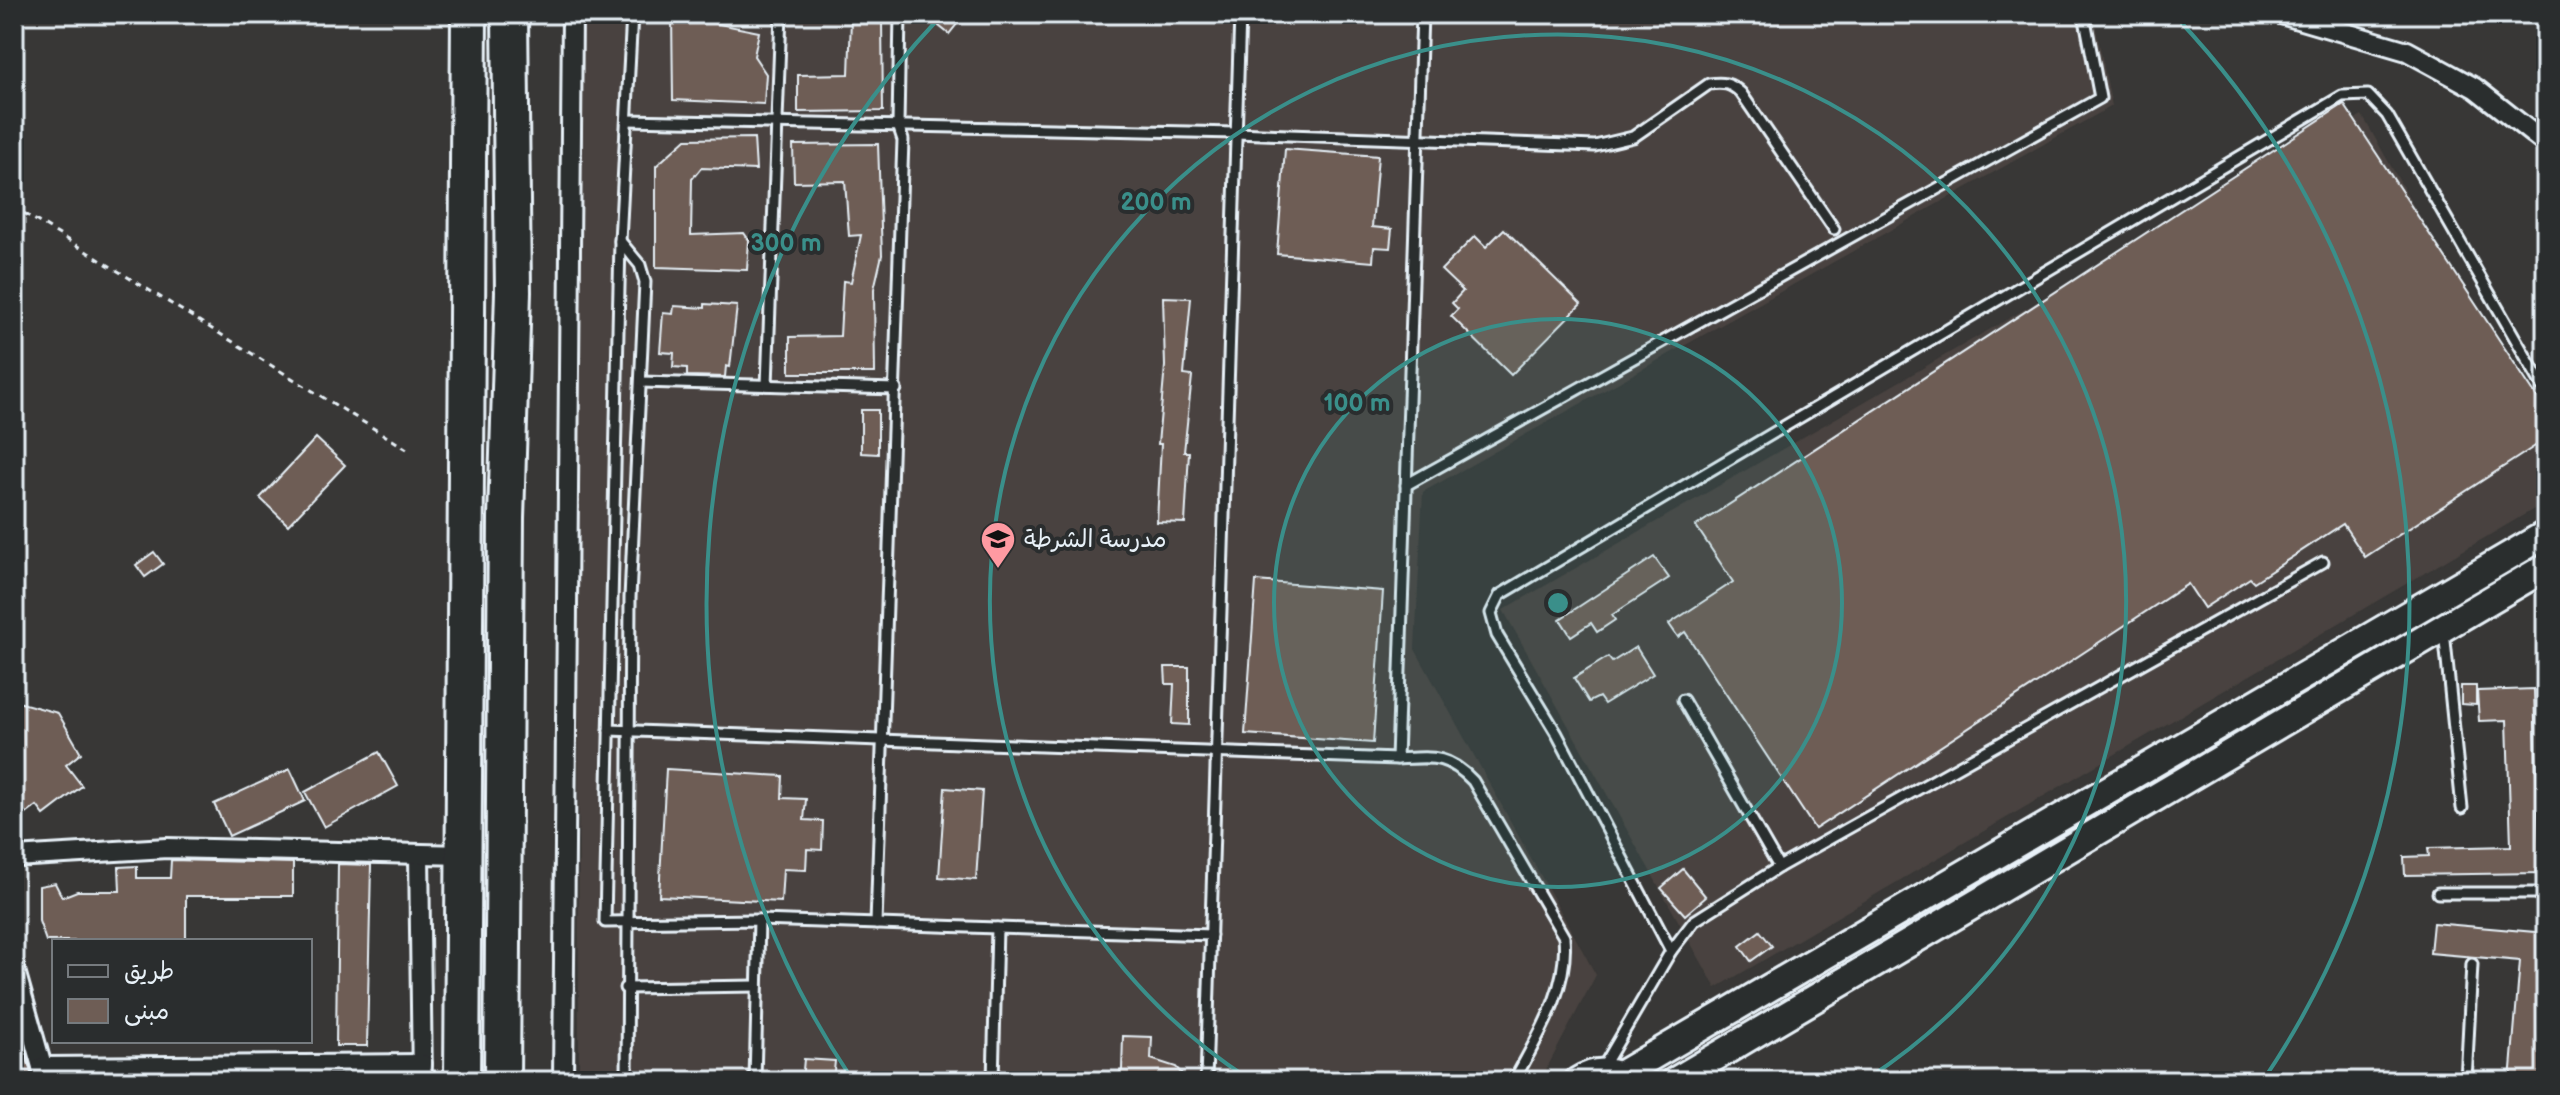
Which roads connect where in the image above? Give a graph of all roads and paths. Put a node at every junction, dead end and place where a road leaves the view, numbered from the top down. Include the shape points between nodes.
1 (469, 14) edge
2 (510, 14) edge
3 (572, 14) edge
4 (632, 14) edge
5 (781, 14) edge
6 (900, 14) edge
7 (1240, 14) edge
8 (1422, 14) edge
9 (2084, 14) edge
10 (2281, 14) edge
11 (627, 120) junction
12 (777, 123) junction
13 (898, 125) junction
14 (1236, 133) junction
15 (1418, 140) junction
16 (2546, 144) edge
17 (14, 207) edge
18 (1834, 229) dead end
19 (620, 241) junction
20 (641, 382) junction
21 (767, 385) junction
22 (896, 389) junction
23 (2546, 392) edge
24 (407, 449) dead end
25 (1406, 485) junction
26 (2542, 536) edge
27 (2323, 562) dead end
28 (2546, 567) edge
29 (2546, 575) edge
30 (2444, 627) junction
31 (1683, 700) dead end
32 (609, 730) junction
33 (630, 730) junction
34 (881, 740) junction
35 (1216, 752) junction
36 (1397, 759) junction
37 (2462, 808) dead end
38 (419, 854) junction
39 (464, 855) junction
40 (14, 857) edge
41 (1779, 867) junction
42 (2438, 893) dead end
43 (2546, 893) edge
44 (629, 920) junction
45 (759, 920) junction
46 (876, 924) junction
47 (997, 928) junction
48 (1211, 935) junction
49 (1671, 951) junction
50 (2472, 964) dead end
51 (14, 967) edge
52 (757, 986) junction
53 (625, 988) junction
54 (422, 1072) edge
55 (44, 1074) edge
56 (1607, 1077) edge
57 (462, 1081) edge
58 (502, 1081) edge
59 (563, 1081) edge
60 (627, 1081) edge
61 (755, 1081) edge
62 (993, 1081) edge
63 (1206, 1081) edge
64 (1514, 1081) edge
65 (1675, 1081) edge
66 (2466, 1081) edge

1 - 39 highway
2 - 58 highway via 513,292
3 - 59 street
4 - 11 lane
5 - 12 lane
6 - 13 lane
7 - 14 lane
8 - 15 lane
9 - 25 lane via 2100,98
10 - 16 street via 2407,51 2475,88
11 - 12 lane
11 - 19 lane
12 - 13 lane
12 - 21 lane
13 - 14 lane
13 - 22 lane via 903,140
14 - 15 lane
14 - 35 lane
15 - 18 lane via 1559,146 1617,142 1633,137 1709,84 1732,84
15 - 25 lane
17 - 24 path
19 - 20 lane via 640,265 645,282
19 - 32 lane
20 - 21 lane
20 - 33 lane via 630,598
21 - 22 lane
22 - 34 lane
23 - 49 lane via 2387,115 2368,95 2342,96 1500,595 1491,613 1497,635 1557,734
25 - 36 lane
26 - 28 street
26 - 56 street
27 - 41 lane
28 - 29 street
28 - 30 street
30 - 37 lane
30 - 65 street
31 - 41 lane
32 - 33 lane
32 - 44 lane via 605,922
33 - 34 lane
33 - 44 lane
34 - 35 lane
34 - 46 lane
35 - 36 lane
35 - 48 lane
36 - 64 lane via 1436,757 1456,764 1473,781 1564,937 1561,985
38 - 39 street
38 - 40 street via 167,848
38 - 54 street
39 - 57 highway
41 - 49 lane via 1694,921
42 - 43 lane
44 - 45 lane
44 - 53 lane
45 - 46 lane
45 - 52 lane
46 - 47 lane
47 - 48 lane
47 - 62 lane
48 - 63 lane
49 - 56 lane
50 - 66 lane
51 - 55 street
52 - 53 lane
52 - 61 lane
53 - 60 lane
54 - 55 street

